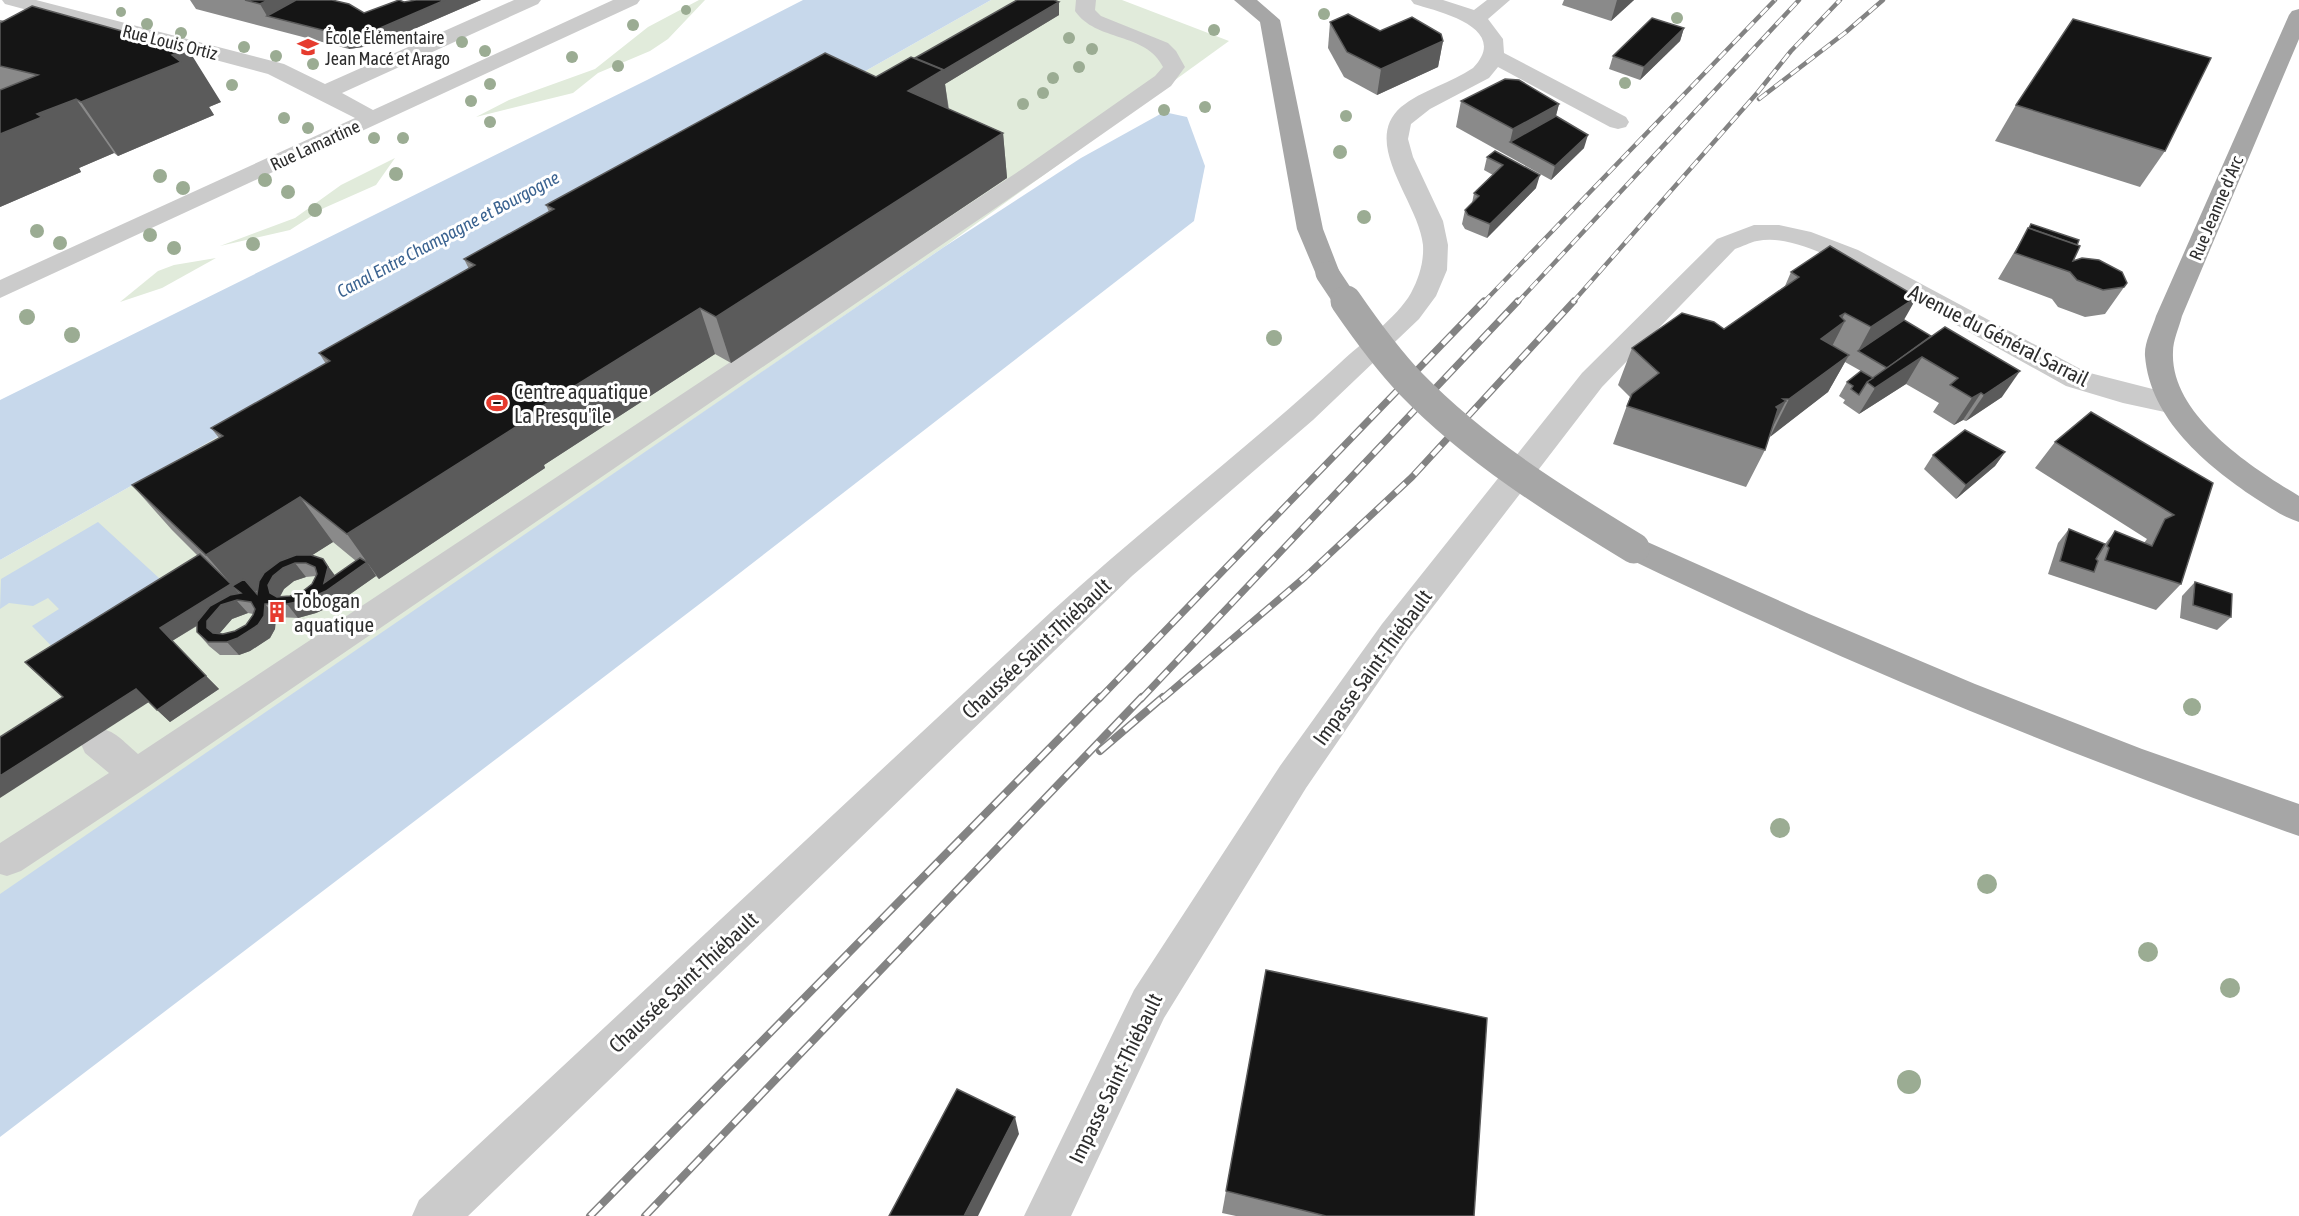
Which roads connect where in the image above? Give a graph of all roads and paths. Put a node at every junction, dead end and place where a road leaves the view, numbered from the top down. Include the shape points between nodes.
1 (12, 0) edge
2 (531, 0) edge
3 (630, 0) edge
4 (1086, 0) edge
5 (1244, 0) edge
6 (1421, 0) edge
7 (1500, 0) edge
8 (1277, 11) edge
9 (2299, 15) edge
10 (1476, 18) junction
11 (1494, 56) junction
12 (325, 92) junction
13 (373, 118) junction
14 (1618, 122) dead end
15 (1811, 240) joint
16 (0, 290) edge
17 (2174, 404) junction
18 (2299, 511) edge
19 (98, 742) dead end
20 (136, 775) junction
21 (2299, 820) edge
22 (7, 859) dead end
23 (435, 1216) edge
24 (1047, 1216) edge

1 - 12 street, Rue Louis Ortiz via 276,69
2 - 12 street
3 - 13 street, Rue Lamartine
4 - 20 street via 1085,11 1095,21 1159,46 1170,56 1174,67 1163,81 1023,167
5 - 8 main road
6 - 10 street
7 - 10 street
8 - 21 main road, bridge via 1310,230 1327,273 1382,350 1452,423 1548,496 1635,548 1752,604 2048,729
9 - 17 main road, Rue Jeanne d'Arc via 2169,316 2158,354 2161,377
10 - 11 street via 1491,33
11 - 14 street
11 - 23 street, Chaussée Saint-Thiébault via 1486,69 1414,108 1399,125 1396,143 1436,241 1438,260 1421,300 1328,390 1124,565
12 - 13 street, Rue Louis Ortiz
13 - 16 street, Rue Lamartine
15 - 17 street, Avenue du Général Sarrail via 1849,255 2076,379
15 - 24 street, Impasse Saint-Thiébault via 1779,233 1754,233 1726,244 1592,380 1394,633 1293,777 1149,1004
17 - 18 main road via 2224,460
19 - 20 street
20 - 22 street

